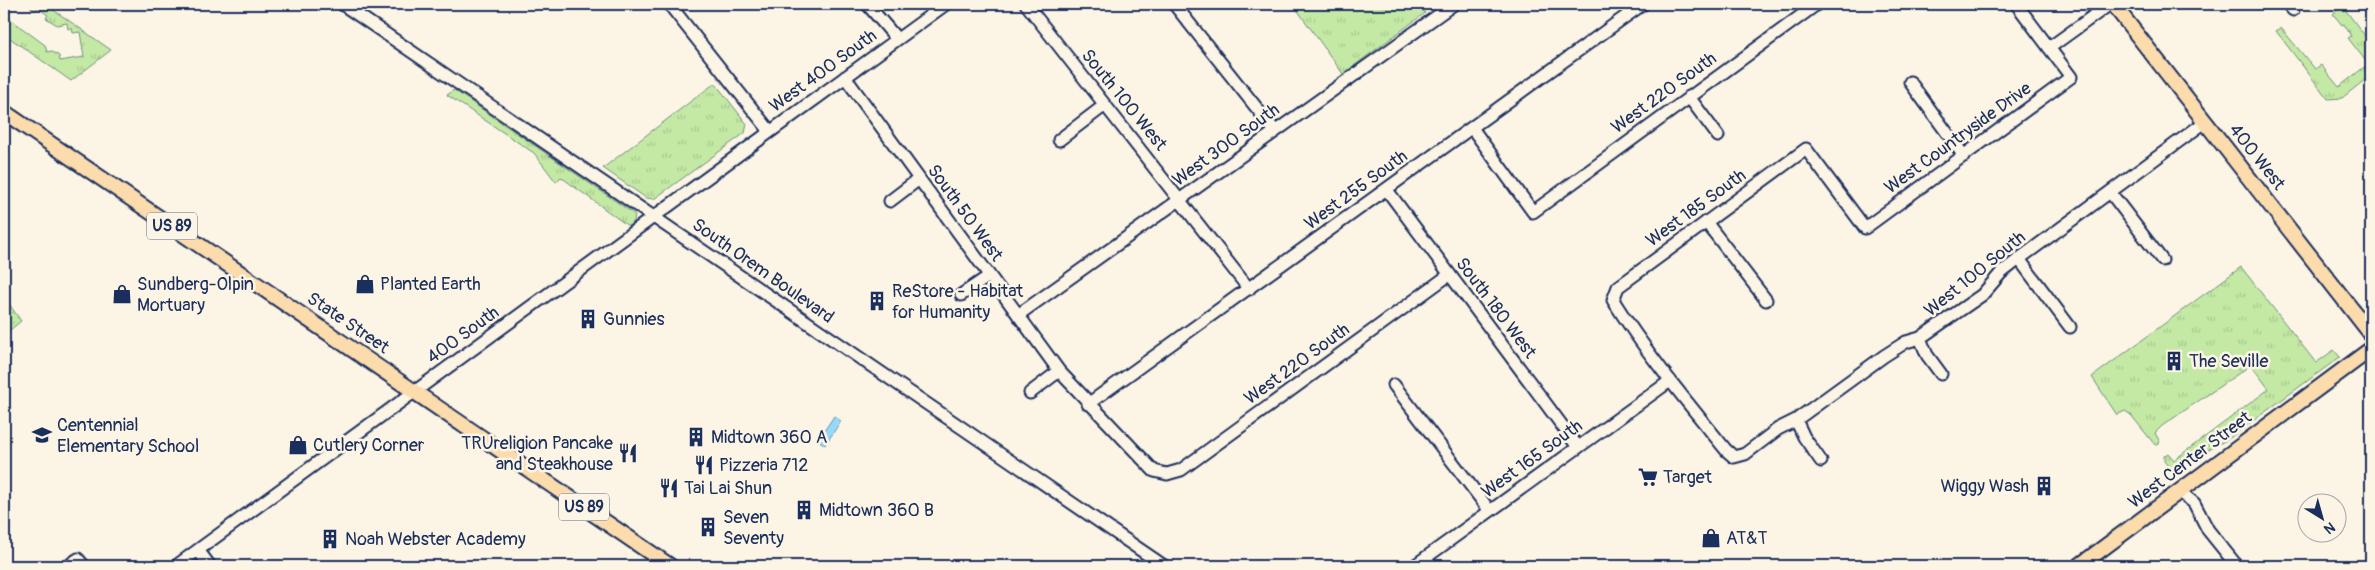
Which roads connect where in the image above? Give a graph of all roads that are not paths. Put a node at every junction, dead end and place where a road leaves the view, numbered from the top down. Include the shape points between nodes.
1 (342, 4) edge
2 (669, 4) edge
3 (867, 4) edge
4 (946, 4) edge
5 (1026, 4) edge
6 (1174, 4) edge
7 (1454, 4) edge
8 (1643, 4) edge
9 (1817, 4) edge
10 (2112, 4) edge
11 (2017, 5) edge
12 (897, 40) junction
13 (2049, 48) junction
14 (845, 77) junction
15 (1910, 82) dead end
16 (1689, 97) junction
17 (1105, 105) junction
18 (4, 112) edge
19 (2206, 122) junction
20 (1472, 128) junction
21 (769, 130) junction
22 (1275, 131) junction
23 (1718, 136) dead end
24 (1060, 140) dead end
25 (1964, 156) junction
26 (919, 179) junction
27 (1387, 190) junction
28 (2110, 192) junction
29 (1181, 199) junction
30 (890, 201) dead end
31 (655, 217) junction
32 (1706, 222) junction
33 (1865, 228) joint
34 (2019, 259) junction
35 (2162, 260) dead end
36 (1449, 275) junction
37 (989, 276) junction
38 (1249, 288) junction
39 (962, 296) dead end
40 (1766, 300) dead end
41 (1018, 315) junction
42 (2070, 327) dead end
43 (2371, 334) edge
44 (1920, 338) junction
45 (2371, 349) edge
46 (1059, 371) junction
47 (1941, 374) dead end
48 (1670, 381) junction
49 (1394, 384) dead end
50 (415, 391) junction
51 (1030, 393) dead end
52 (1088, 404) junction
53 (1796, 420) junction
54 (1578, 447) junction
55 (1821, 462) dead end
56 (1164, 474) joint
57 (2178, 491) junction
58 (1490, 512) junction
59 (198, 550) junction
60 (176, 566) edge
61 (210, 566) edge
62 (670, 566) edge
63 (1164, 566) edge
64 (1414, 566) edge
65 (2079, 566) edge
66 (2237, 566) edge

1 - 31 street, South Orem Boulevard
2 - 21 street
3 - 12 street
4 - 12 street, West 400 South
5 - 17 street, South 100 West
6 - 22 street
7 - 22 street, West 300 South
8 - 20 street, West 255 South
9 - 16 street, West 220 South
10 - 13 street
10 - 19 main road, 400 West
11 - 13 street
12 - 14 street, West 400 South
13 - 25 street, West Countryside Drive via 2071,77
14 - 21 street, West 400 South
14 - 26 street, South 50 West
15 - 25 street
16 - 20 street, West 220 South via 1533,212
16 - 23 street
17 - 24 street
17 - 29 street, South 100 West
18 - 50 main road, State Street / US 89
19 - 28 street, West 100 South
19 - 43 main road, 400 West
20 - 27 street, West 255 South
21 - 31 street, 400 South
22 - 29 street, West 300 South
25 - 33 street, West Countryside Drive
26 - 30 street
26 - 37 street, South 50 West
27 - 36 street, South 180 West
27 - 38 street, West 255 South
28 - 34 street, West 100 South
28 - 35 street
29 - 38 street, South 100 West
29 - 41 street, West 300 South
31 - 50 street, 400 South
31 - 63 street, South Orem Boulevard
32 - 33 street, West 185 South via 1806,149
32 - 40 street
32 - 48 street, West 185 South via 1618,287 1613,300
34 - 42 street
34 - 44 street, West 100 South via 2001,273 1982,295
36 - 54 street, South 180 West
36 - 56 street, West 220 South via 1181,470
37 - 39 street
37 - 41 street, South 50 West
38 - 52 street, West 255 South
41 - 46 street, South 50 West
44 - 47 street via 1927,355
44 - 53 street, West 100 South via 1906,342 1884,356
45 - 57 main road, West Center Street
46 - 51 street
46 - 52 street, South 50 West
48 - 53 street, West 100 South via 1734,457 1745,454
48 - 54 street, West 165 South
49 - 58 street
50 - 59 street, 400 South
50 - 62 main road, State Street / US 89
52 - 56 street, South 50 West via 1154,471
53 - 55 street
54 - 58 street, West 165 South
57 - 65 main road, West Center Street
57 - 66 street via 2194,503 2208,530
58 - 64 street, West 165 South
59 - 60 street, 400 South
59 - 61 street

